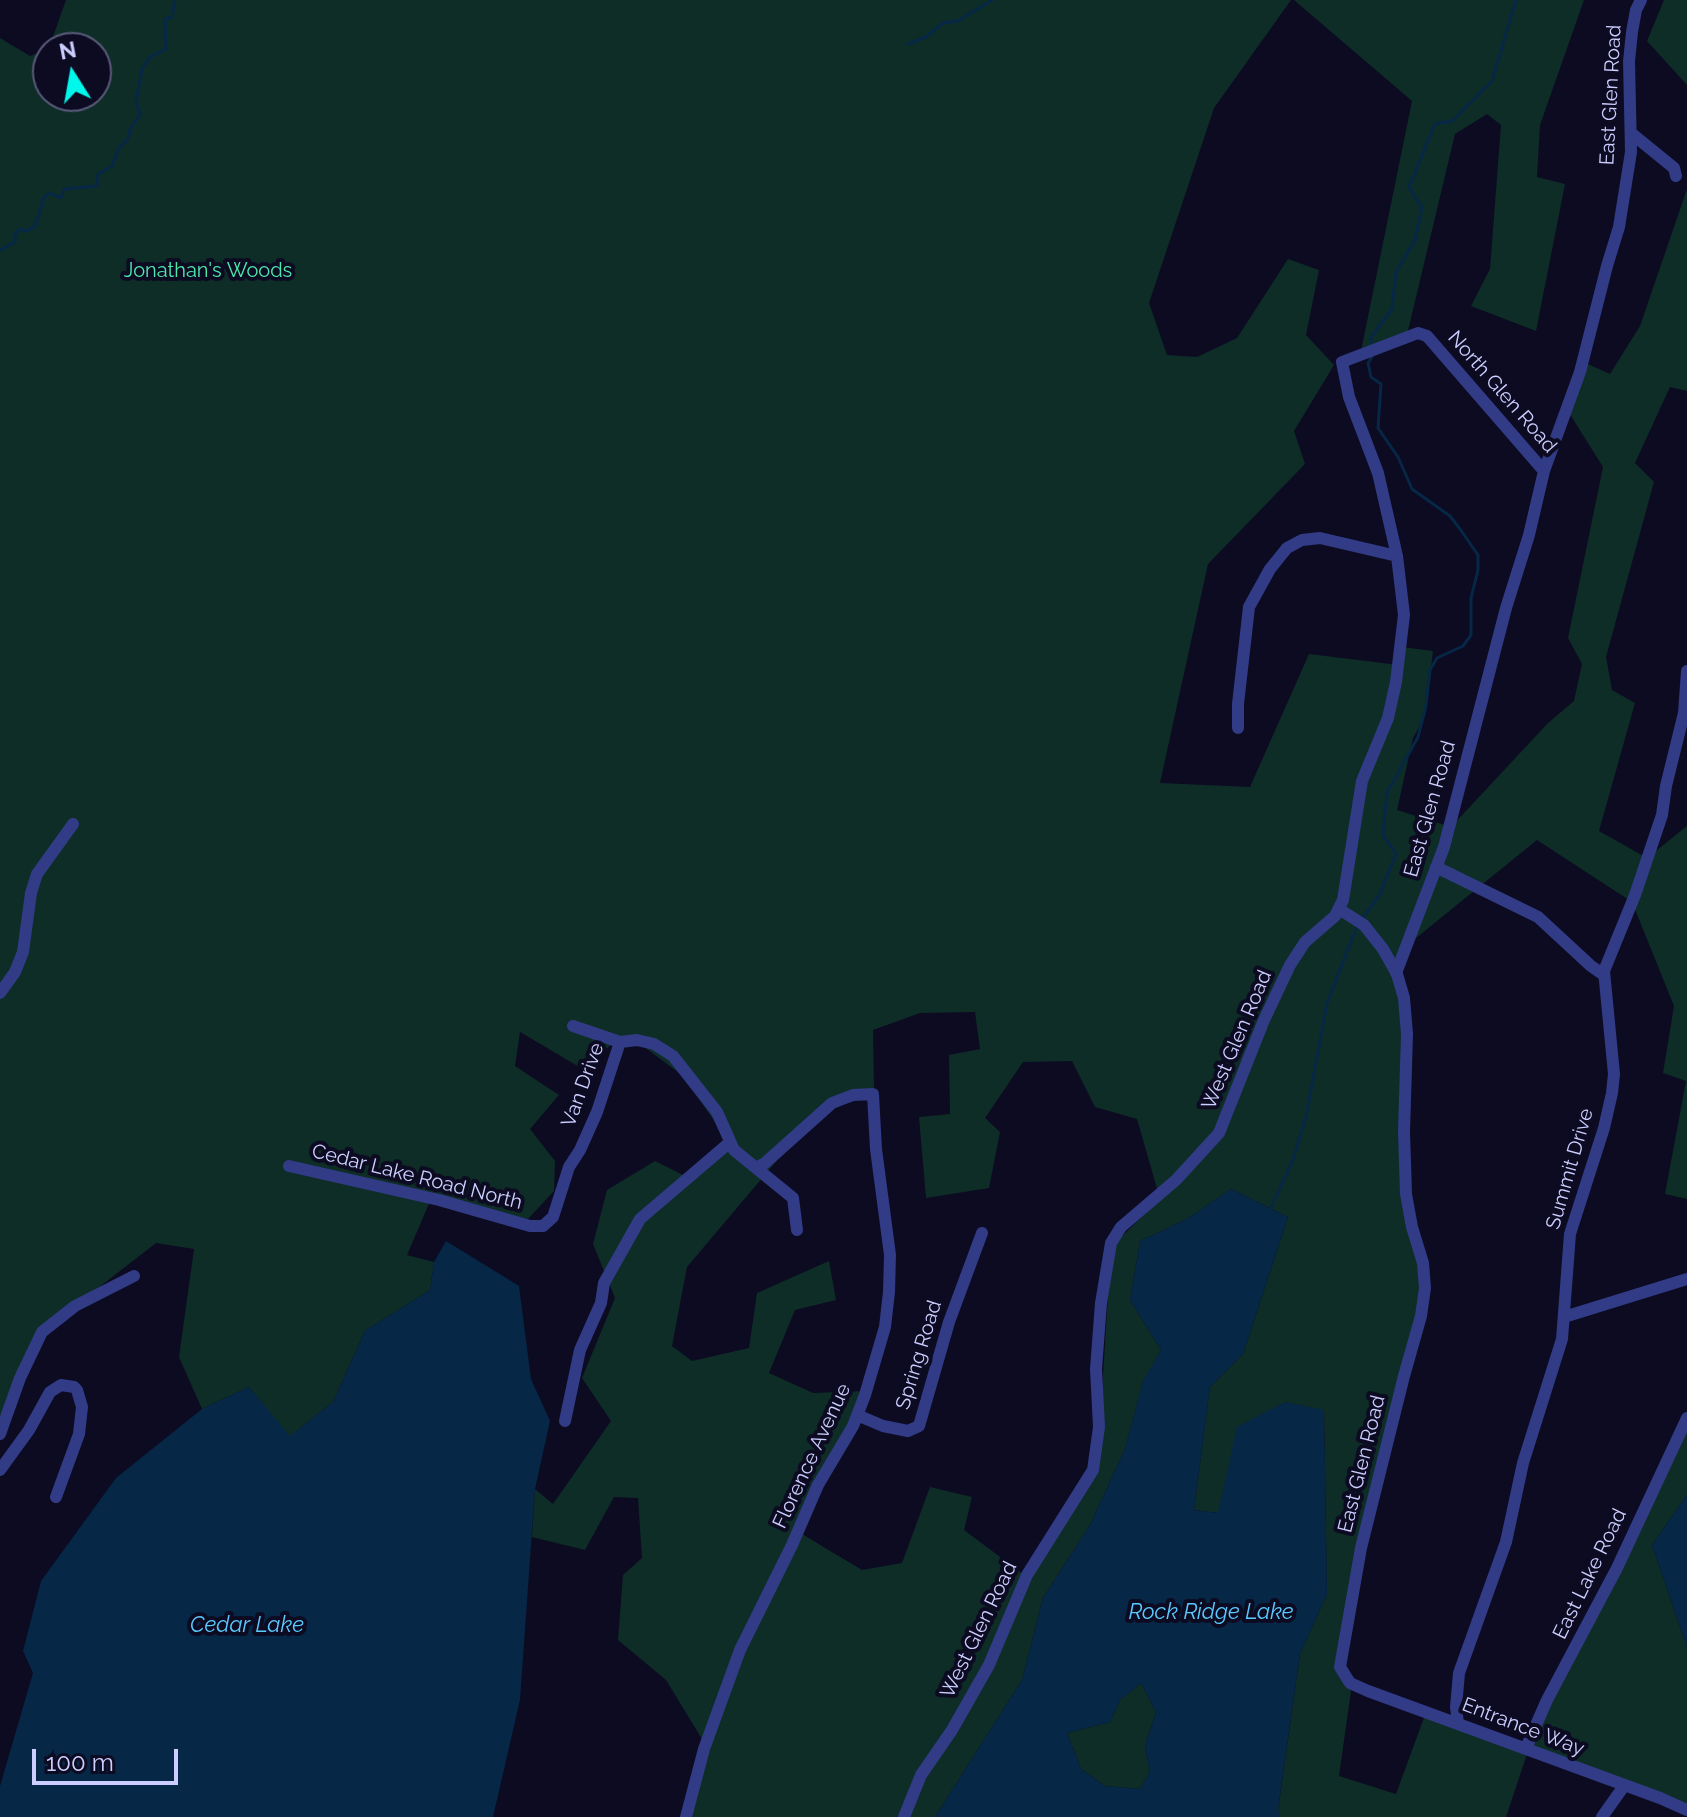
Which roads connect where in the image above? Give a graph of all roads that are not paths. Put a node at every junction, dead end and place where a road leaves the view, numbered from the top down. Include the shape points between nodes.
1 (1641, 0) edge
2 (1631, 133) junction
3 (1676, 176) dead end
4 (1544, 471) junction
5 (1397, 556) junction
6 (1687, 671) edge
7 (1238, 728) dead end
8 (73, 824) dead end
9 (1436, 867) junction
10 (1339, 909) junction
11 (1396, 973) junction
12 (1604, 975) junction
13 (0, 993) edge
14 (573, 1026) dead end
15 (620, 1042) junction
16 (729, 1143) junction
17 (289, 1166) dead end
18 (756, 1168) junction
19 (560, 1193) joint
20 (797, 1230) dead end
21 (982, 1233) dead end
22 (134, 1276) dead end
23 (1687, 1279) edge
24 (1564, 1317) junction
25 (857, 1415) junction
26 (1687, 1418) edge
27 (565, 1421) dead end
28 (0, 1434) edge
29 (0, 1470) edge
30 (56, 1497) dead end
31 (1347, 1680) joint
32 (1458, 1723) junction
33 (1526, 1748) junction
34 (1624, 1786) junction
35 (1687, 1810) edge
36 (686, 1817) edge
37 (904, 1817) edge
38 (1602, 1817) edge

1 - 2 street, East Glen Road via 1629,61
2 - 3 street via 1674,168
2 - 4 street, East Glen Road via 1619,227 1580,372
4 - 5 street, North Glen Road via 1427,336 1418,333 1342,362 1349,397 1378,473
4 - 9 street, East Glen Road
5 - 7 street via 1320,538 1294,543 1280,555 1249,607
5 - 10 street via 1404,615 1396,682 1388,718 1362,781
6 - 12 street, Summit Drive via 1684,713 1662,815
8 - 13 street via 37,874 23,952
9 - 11 street, East Glen Road
9 - 12 street via 1538,917
10 - 11 street via 1364,925
10 - 37 street, West Glen Road via 1290,965 1219,1133 1176,1180 1121,1227 1111,1243 1101,1303 1093,1470 1027,1575 989,1665 921,1775
11 - 31 street, East Glen Road via 1407,1034 1406,1194 1425,1288 1361,1548 1340,1667
12 - 24 street, Summit Drive via 1612,1093 1570,1234
14 - 15 street
15 - 16 street, Van Drive via 646,1041 673,1056 717,1112
15 - 19 street, Van Drive via 597,1112
16 - 18 street, Van Drive
16 - 27 street via 640,1219 604,1283 580,1350
17 - 19 street, Cedar Lake Road North via 530,1226 551,1221
18 - 20 street, Van Drive via 793,1198
18 - 25 street, Florence Avenue via 832,1103 873,1094 889,1292 885,1327
21 - 25 street, Spring Road via 919,1426 908,1431
22 - 28 street via 75,1306 42,1332
23 - 24 street
24 - 32 street, Summit Drive via 1506,1542 1459,1673
25 - 36 street, Florence Avenue via 740,1650
26 - 33 street, East Lake Road
29 - 30 street via 50,1392 61,1385 74,1387 82,1407 79,1434
31 - 32 street, Entrance Way
32 - 33 street, Entrance Way
33 - 34 street, Entrance Way
34 - 35 street, Entrance Way
34 - 38 street

